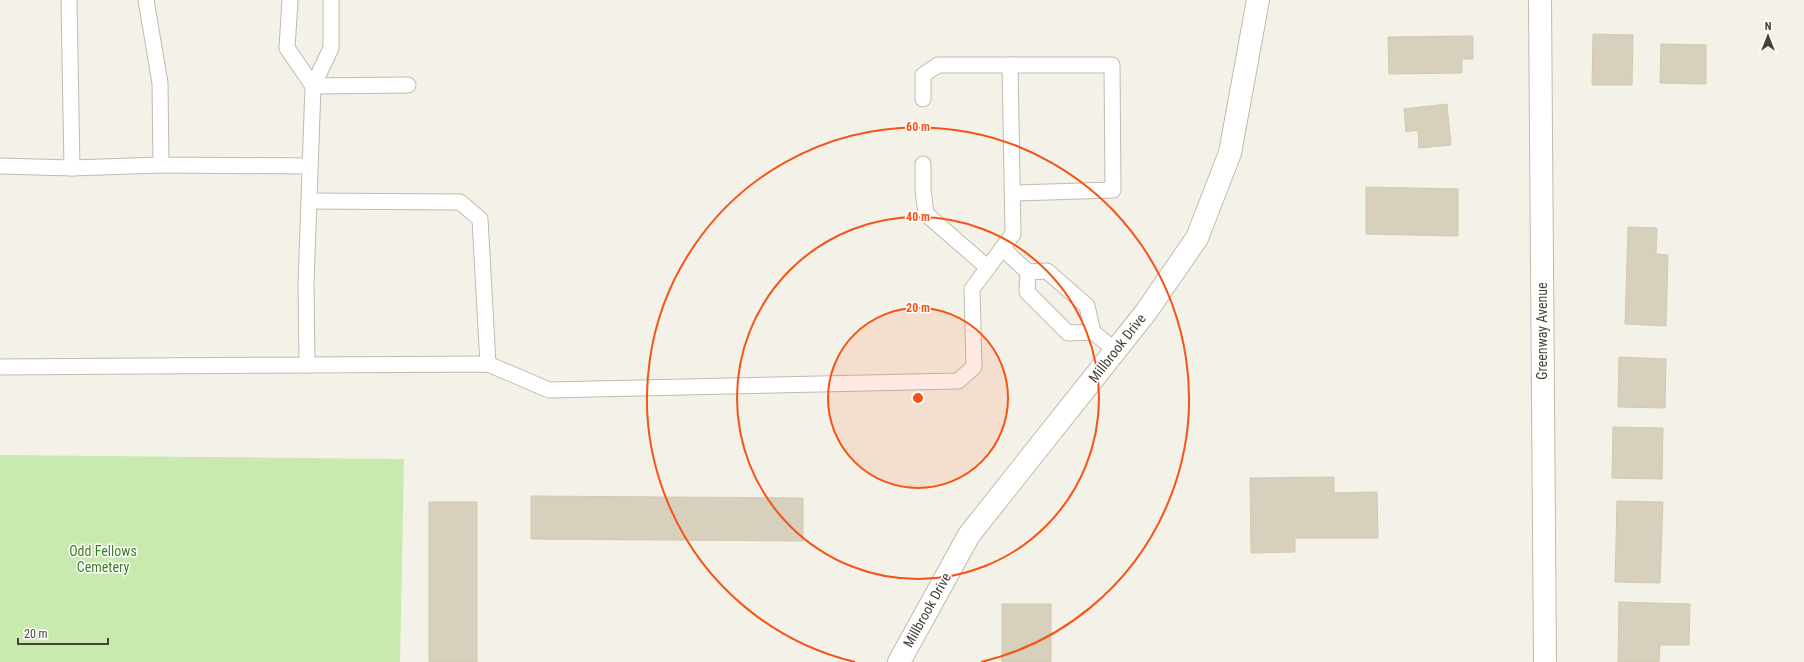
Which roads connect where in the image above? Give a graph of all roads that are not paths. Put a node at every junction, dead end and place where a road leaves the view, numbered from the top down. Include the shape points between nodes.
1 (69, 0) edge
2 (146, 0) edge
3 (290, 0) edge
4 (331, 0) edge
5 (1258, 0) edge
6 (1540, 0) edge
7 (1010, 65) junction
8 (313, 86) junction
9 (408, 86) dead end
10 (923, 99) dead end
11 (923, 164) dead end
12 (162, 165) junction
13 (0, 166) edge
14 (310, 166) junction
15 (72, 168) junction
16 (1012, 193) junction
17 (309, 201) junction
18 (1002, 248) junction
19 (988, 268) junction
20 (1028, 272) junction
21 (1093, 332) junction
22 (1115, 350) junction
23 (488, 364) junction
24 (307, 366) junction
25 (0, 367) edge
26 (899, 662) edge
27 (1545, 662) edge

1 - 15 lane
2 - 12 lane via 160,83
3 - 8 lane via 287,48
4 - 8 lane via 331,48
5 - 22 street, Millbrook Drive via 1230,153 1197,238 1146,312
6 - 27 street, Greenway Avenue
7 - 10 lane via 938,65 923,75
7 - 16 lane
7 - 16 lane via 1112,65 1113,190
8 - 9 lane
8 - 14 lane
11 - 19 lane via 926,214
12 - 14 lane
12 - 15 lane
13 - 15 lane
14 - 17 lane
16 - 18 lane via 1013,234
17 - 23 lane via 460,202 480,219
17 - 24 lane
18 - 19 lane
18 - 20 lane
19 - 23 lane via 972,289 974,367 958,381 549,390
20 - 21 lane via 1047,271 1087,306
20 - 21 lane via 1027,292 1068,333
21 - 22 lane
22 - 26 street, Millbrook Drive via 969,535
23 - 24 lane
24 - 25 lane

